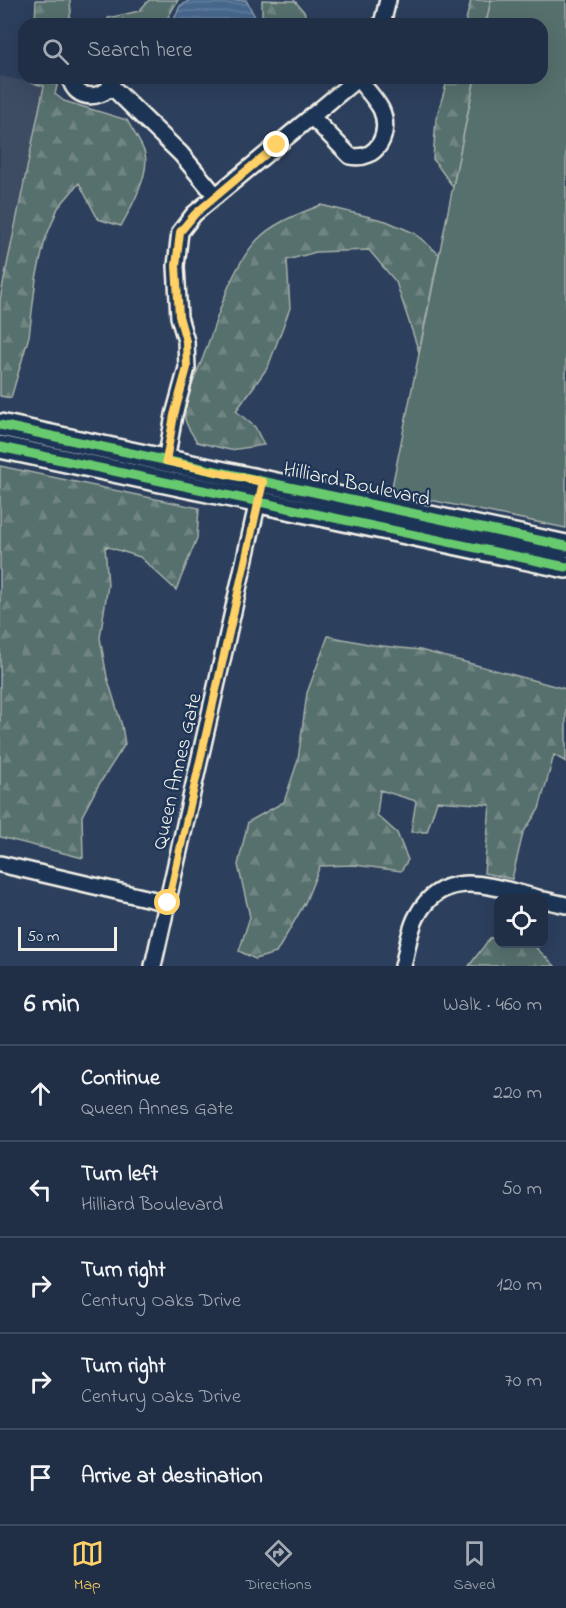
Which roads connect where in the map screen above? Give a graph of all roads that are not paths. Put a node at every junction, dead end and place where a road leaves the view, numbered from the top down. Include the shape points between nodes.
1 (388, 0) edge
2 (384, 18) edge
3 (73, 84) edge
4 (111, 84) edge
5 (115, 84) edge
6 (351, 84) edge
7 (362, 84) edge
8 (311, 116) junction
9 (216, 196) junction
10 (0, 425) edge
11 (0, 447) edge
12 (166, 461) junction
13 (260, 492) junction
14 (566, 546) edge
15 (566, 567) edge
16 (0, 864) edge
17 (521, 894) edge
18 (548, 901) edge
19 (168, 903) junction
20 (566, 905) edge
21 (153, 966) edge
22 (403, 966) edge

1 - 2 street
3 - 4 street via 85,96 95,97
5 - 9 street
6 - 8 street
7 - 8 street via 381,110 383,121 382,139 374,152 357,158 350,156
8 - 9 street
9 - 12 street via 180,232 176,266 187,368
10 - 12 main road, Hilliard Boulevard
11 - 13 main road, Hilliard Boulevard
12 - 13 main road, Hilliard Boulevard
13 - 14 main road, Hilliard Boulevard
13 - 15 main road, Hilliard Boulevard
13 - 19 street, Queen Annes Gate
16 - 19 street
17 - 22 street via 476,883 454,884 432,897 416,917
18 - 20 street
19 - 21 street, Queen Annes Gate

